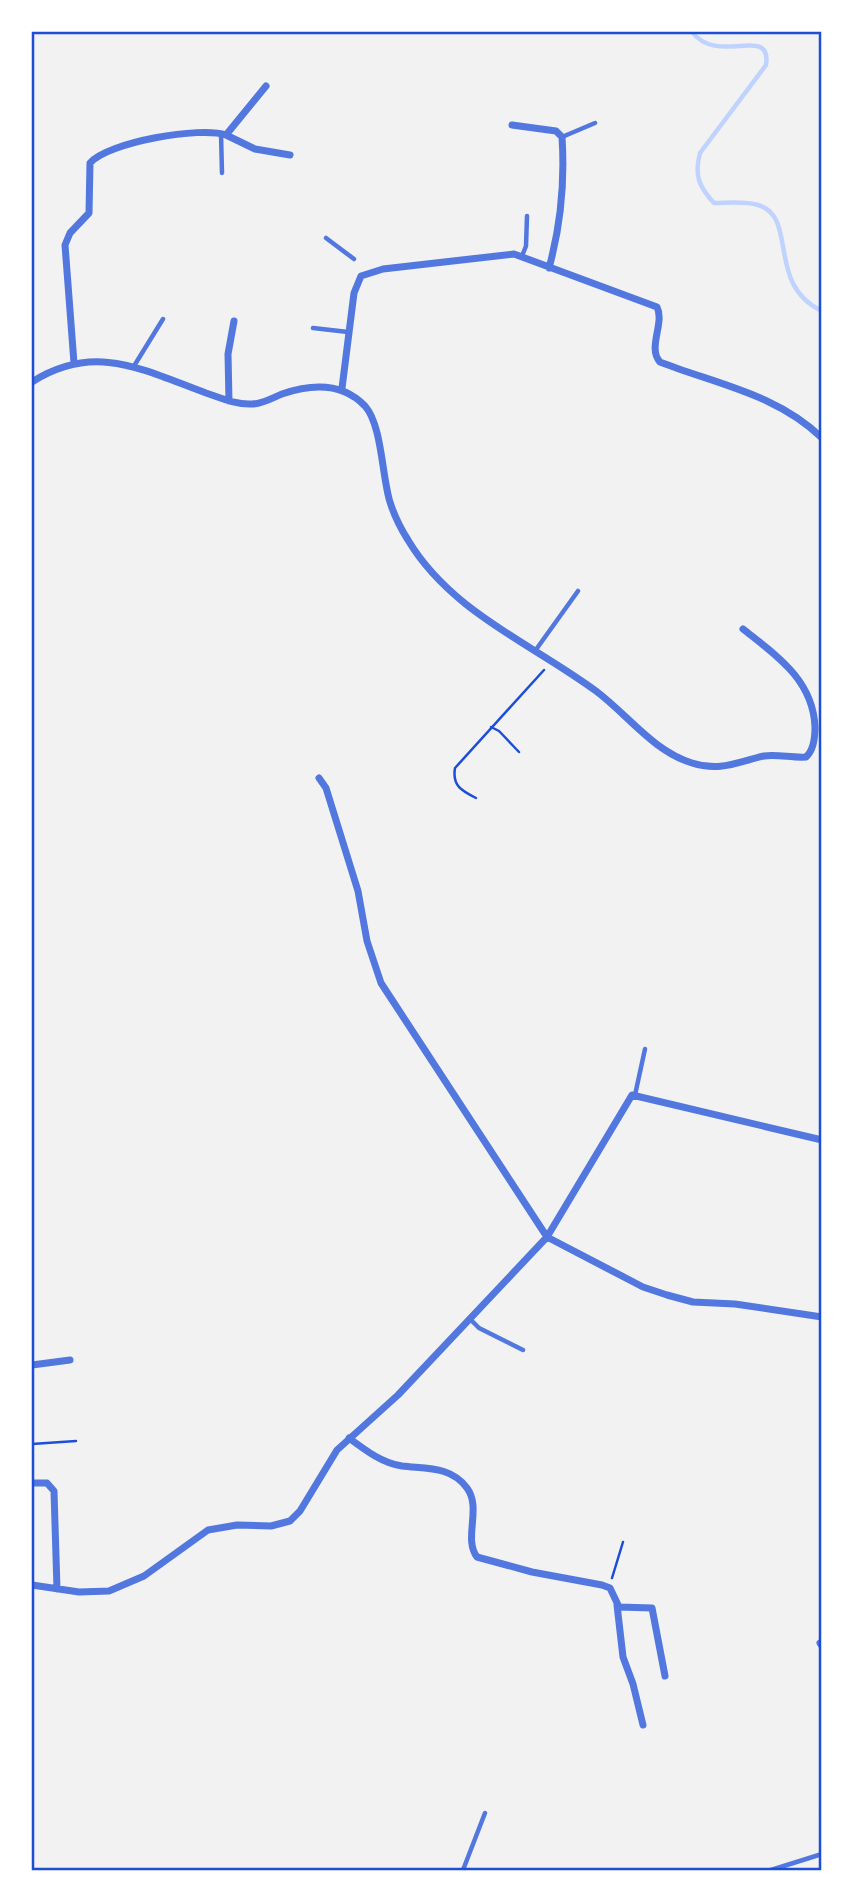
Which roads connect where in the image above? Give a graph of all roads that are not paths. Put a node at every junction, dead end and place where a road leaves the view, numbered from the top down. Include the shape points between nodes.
1 (266, 86) dead end
2 (596, 123) dead end
3 (512, 125) dead end
4 (223, 134) junction
5 (562, 136) junction
6 (290, 155) dead end
7 (222, 173) dead end
8 (527, 216) dead end
9 (326, 238) dead end
10 (522, 256) junction
11 (354, 258) dead end
12 (549, 268) junction
13 (163, 319) dead end
14 (234, 321) dead end
15 (313, 328) dead end
16 (348, 332) junction
17 (74, 363) junction
18 (134, 366) junction
19 (32, 382) edge
20 (342, 388) junction
21 (229, 401) junction
22 (821, 438) edge
23 (578, 591) dead end
24 (743, 629) dead end
25 (534, 652) junction
26 (318, 778) dead end
27 (645, 1049) dead end
28 (635, 1095) junction
29 (821, 1140) edge
30 (547, 1237) junction
31 (821, 1317) edge
32 (470, 1319) junction
33 (523, 1350) dead end
34 (70, 1360) dead end
35 (32, 1364) edge
36 (349, 1438) junction
37 (32, 1483) edge
38 (32, 1585) edge
39 (57, 1589) junction
40 (617, 1605) junction
41 (666, 1676) dead end
42 (643, 1725) dead end
43 (485, 1813) dead end
44 (821, 1854) edge
45 (463, 1871) edge
46 (771, 1871) edge

1 - 4 street
2 - 5 lane
3 - 5 street via 556,131
4 - 6 street via 256,149
4 - 7 lane
4 - 17 street via 145,138 90,163 89,213 65,244
5 - 12 street via 559,227
8 - 10 lane
9 - 11 lane
10 - 12 street
10 - 16 street via 365,270 357,281
12 - 22 street via 657,307 655,353 660,362 752,393 799,418
13 - 18 lane
14 - 21 street via 228,354
15 - 16 lane
16 - 20 street
17 - 18 street via 113,361
17 - 19 street
18 - 21 street
20 - 21 street via 293,390 253,404
20 - 25 street via 366,407 390,502 416,552 456,596
23 - 25 lane
24 - 25 street via 800,679 809,695 815,737 806,757 764,757 720,768 692,763 663,750 605,698
26 - 30 street via 326,788 358,891 381,983
27 - 28 lane
28 - 29 street
28 - 30 street via 626,1102
30 - 31 street via 667,1295
30 - 32 street
32 - 33 lane
32 - 36 street via 398,1395
34 - 35 street
36 - 39 street via 331,1457 290,1521 208,1530 123,1586 95,1592
36 - 40 street via 389,1462 437,1469 459,1479 471,1495 472,1548 477,1557 610,1588
37 - 39 street via 47,1483 54,1492
38 - 39 street
40 - 41 street via 652,1608
40 - 42 street via 623,1657
43 - 45 lane
44 - 46 lane

